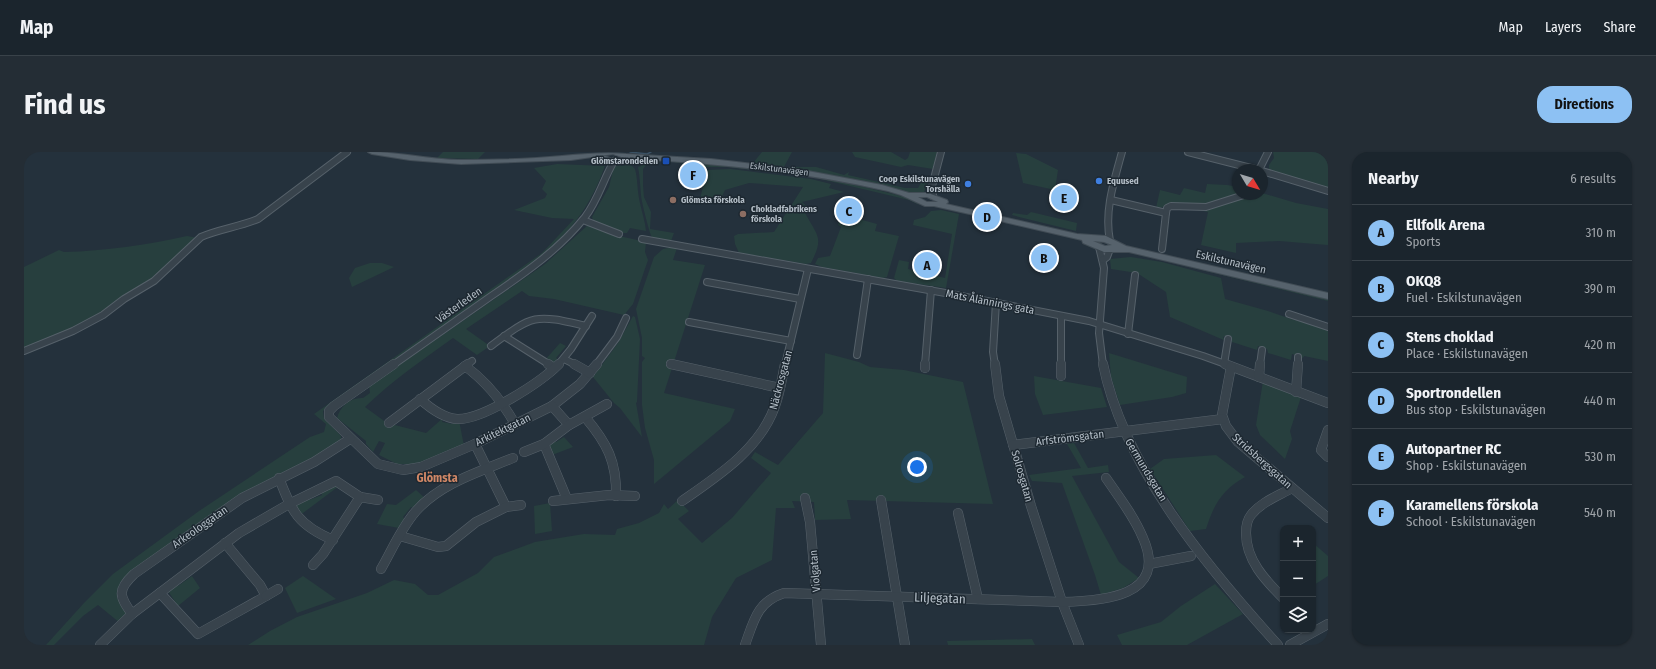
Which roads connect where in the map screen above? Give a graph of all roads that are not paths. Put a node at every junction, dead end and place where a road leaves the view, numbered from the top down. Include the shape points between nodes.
1 (347, 152) edge
2 (372, 152) edge
3 (941, 152) edge
4 (1122, 152) edge
5 (1188, 152) edge
6 (1268, 152) edge
7 (613, 156) edge
8 (1235, 164) edge
9 (1262, 164) edge
10 (1268, 173) edge
11 (1328, 191) edge
12 (928, 198) junction
13 (1232, 199) edge
14 (1111, 200) junction
15 (1166, 213) junction
16 (583, 220) junction
17 (619, 234) dead end
18 (642, 239) dead end
19 (1105, 243) junction
20 (1162, 249) dead end
21 (1103, 260) junction
22 (808, 268) junction
23 (1135, 275) dead end
24 (868, 280) junction
25 (707, 282) dead end
26 (931, 290) junction
27 (1328, 296) edge
28 (800, 299) junction
29 (996, 302) junction
30 (1289, 314) dead end
31 (592, 316) dead end
32 (1061, 316) junction
33 (626, 318) dead end
34 (689, 322) dead end
35 (1099, 325) junction
36 (586, 326) junction
37 (1328, 327) edge
38 (1128, 334) junction
39 (504, 336) junction
40 (1228, 339) dead end
41 (791, 341) junction
42 (491, 346) dead end
43 (1262, 350) dead end
44 (24, 351) edge
45 (857, 355) dead end
46 (1298, 357) dead end
47 (564, 358) junction
48 (472, 361) dead end
49 (670, 364) dead end
50 (465, 366) junction
51 (1227, 366) junction
52 (554, 368) junction
53 (925, 368) dead end
54 (590, 373) junction
55 (1061, 376) dead end
56 (1259, 377) junction
57 (780, 388) junction
58 (1296, 392) junction
59 (420, 399) junction
60 (503, 403) junction
61 (1328, 403) edge
62 (607, 404) dead end
63 (552, 406) junction
64 (585, 416) junction
65 (1223, 419) junction
66 (389, 423) dead end
67 (515, 424) junction
68 (568, 425) junction
69 (1328, 430) edge
70 (1123, 431) junction
71 (350, 439) junction
72 (475, 444) junction
73 (544, 444) junction
74 (1013, 445) junction
75 (524, 452) dead end
76 (1328, 457) edge
77 (513, 458) dead end
78 (487, 469) junction
79 (279, 478) junction
80 (1106, 478) dead end
81 (1292, 488) junction
82 (616, 496) junction
83 (635, 496) dead end
84 (360, 497) junction
85 (567, 498) junction
86 (806, 498) dead end
87 (378, 500) dead end
88 (881, 500) dead end
89 (553, 501) dead end
90 (682, 501) dead end
91 (289, 504) junction
92 (521, 505) dead end
93 (506, 507) junction
94 (958, 513) dead end
95 (1328, 518) edge
96 (400, 536) junction
97 (333, 540) junction
98 (225, 543) junction
99 (1191, 556) dead end
100 (1149, 564) junction
101 (313, 565) dead end
102 (381, 569) dead end
103 (278, 589) dead end
104 (160, 592) junction
105 (817, 593) junction
106 (266, 596) junction
107 (898, 596) junction
108 (1282, 597) edge
109 (978, 599) junction
110 (1062, 602) junction
111 (132, 614) junction
112 (1328, 624) edge
113 (1316, 629) edge
114 (1309, 633) edge
115 (100, 645) edge
116 (745, 645) edge
117 (821, 645) edge
118 (905, 645) edge
119 (1078, 645) edge
120 (1278, 645) edge
121 (1290, 645) edge

1 - 44 street via 258,218 242,226 201,237 154,281 124,299 103,316
2 - 7 main road, Eskilstunavägen via 416,159 461,162
3 - 12 street
4 - 14 street, Germundsgatan
5 - 8 street
6 - 9 street
7 - 12 main road, Eskilstunavägen via 790,170
7 - 16 street, Västerleden via 598,197
10 - 11 street
12 - 19 main road, Eskilstunavägen
13 - 15 street via 1206,207 1171,206 1167,208
14 - 15 street
14 - 19 street, Germundsgatan
15 - 20 street
16 - 17 street
16 - 71 street, Västerleden via 562,242 525,273 334,406 329,412 329,417
18 - 22 street, Mats Ålännings gata
19 - 21 street, Germundsgatan via 1100,256
19 - 21 street, Germundsgatan via 1107,257
19 - 27 main road, Eskilstunavägen
21 - 35 street, Germundsgatan
22 - 24 street, Mats Ålännings gata
22 - 28 street, Näckrosgatan
23 - 38 street
24 - 26 street, Mats Ålännings gata
24 - 45 street
25 - 28 street
26 - 29 street, Mats Ålännings gata
26 - 53 street
28 - 41 street, Näckrosgatan
29 - 32 street, Mats Ålännings gata
29 - 74 street, Solrosgatan via 993,352 995,375
30 - 37 street
31 - 36 street
32 - 35 street, Mats Ålännings gata
32 - 55 street
33 - 54 street, Arkitektgatan via 613,343
34 - 41 street
35 - 38 street, Mats Ålännings gata
35 - 70 street, Germundsgatan via 1105,377
36 - 39 street via 552,318 535,318 524,322
36 - 47 street
38 - 51 street, Mats Ålännings gata
39 - 42 street
39 - 52 street
40 - 51 street
41 - 57 street, Näckrosgatan
43 - 56 street
46 - 58 street
47 - 52 street
47 - 54 street
48 - 50 street
49 - 57 street
50 - 59 street
50 - 60 street via 489,386
51 - 56 street, Mats Ålännings gata
51 - 65 street
52 - 60 street via 532,387
54 - 63 street, Arkitektgatan
56 - 58 street, Mats Ålännings gata
57 - 90 street, Näckrosgatan via 771,416 753,444 733,464
58 - 61 street, Mats Ålännings gata
59 - 60 street via 439,414 457,419
59 - 66 street
60 - 67 street
62 - 64 street
63 - 67 street, Arkitektgatan
63 - 68 street
64 - 68 street
64 - 82 street via 605,442 614,460
65 - 70 street, Arfströmsgatan
65 - 81 street, Stridsbergsgatan via 1238,442
67 - 72 street, Arkitektgatan
68 - 73 street
69 - 76 street via 1321,450
70 - 74 street, Arfströmsgatan
70 - 120 street, Germundsgatan via 1153,486 1200,554
71 - 72 street, Arkitektgatan via 378,464 386,468 403,470 420,466
71 - 79 street, Arkeologgatan via 314,462
72 - 78 street
73 - 75 street
73 - 85 street
74 - 110 street, Solrosgatan
77 - 78 street
78 - 93 street
78 - 96 street via 449,486 429,499 415,512
79 - 91 street
79 - 111 street, Arkeologgatan via 232,505 126,580 121,586 120,594
80 - 100 street via 1145,542
81 - 95 street, Stridsbergsgatan
81 - 108 street via 1256,509 1247,520 1246,528 1247,545 1255,566
82 - 83 street
82 - 85 street
84 - 87 street
84 - 91 street via 336,481
84 - 97 street
85 - 89 street
86 - 105 street, Violgatan
88 - 107 street
91 - 97 street via 304,526
91 - 98 street
92 - 93 street
93 - 96 street via 476,522 446,546 438,547
94 - 109 street
96 - 102 street
97 - 101 street
98 - 104 street
98 - 106 street
99 - 100 street
100 - 110 street, Liljegatan via 1144,580 1129,592 1096,601
103 - 106 street
104 - 106 street via 198,634
104 - 111 street
105 - 107 street, Liljegatan
105 - 116 street, Liljegatan via 784,593 768,598 756,616
105 - 117 street, Violgatan
107 - 109 street, Liljegatan
107 - 118 street
109 - 110 street, Liljegatan
110 - 119 street, Solrosgatan
111 - 115 street
112 - 113 street
114 - 121 street

